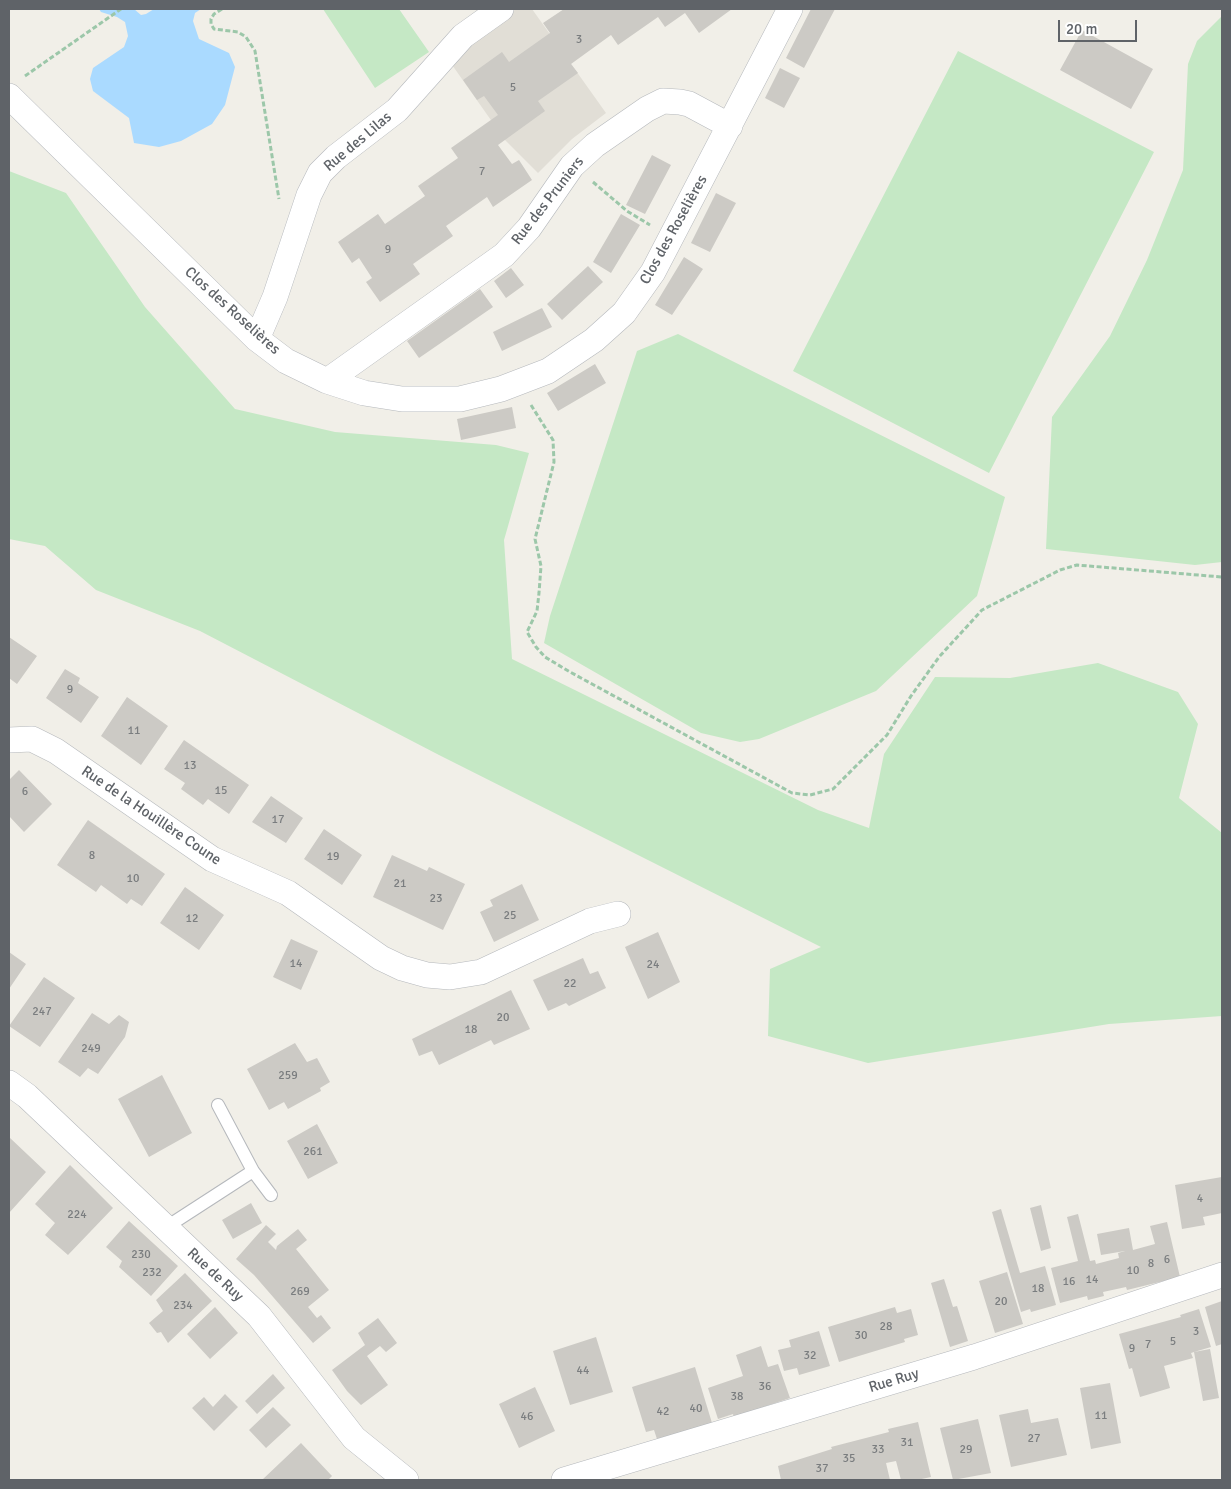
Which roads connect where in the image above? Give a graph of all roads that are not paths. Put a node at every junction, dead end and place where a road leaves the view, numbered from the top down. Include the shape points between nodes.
1 (501, 9) edge
2 (790, 9) edge
3 (13, 89) edge
4 (730, 126) junction
5 (257, 339) junction
6 (327, 381) junction
7 (9, 740) edge
8 (618, 914) dead end
9 (9, 1084) edge
10 (218, 1105) dead end
11 (253, 1171) junction
12 (271, 1195) dead end
13 (165, 1228) junction
14 (1222, 1275) edge
15 (406, 1480) edge
16 (564, 1480) edge

1 - 5 street, Rue des Lilas via 463,36 397,110 320,173
2 - 4 street, Clos des Roselières
3 - 5 street, Clos des Roselières
4 - 6 street, Rue des Pruniers via 680,102 663,101 647,109 595,145 572,166 529,228 504,255
4 - 6 street, Clos des Roselières via 653,272 624,312 569,358 517,384 460,399 382,396
5 - 6 street, Clos des Roselières via 286,361
7 - 8 street, Rue de la Houillère Coune via 32,740 56,750 212,859 288,893 381,958 402,968 450,977 472,974 590,921
9 - 13 street, Rue de Ruy via 27,1096
10 - 11 lane
11 - 12 lane
11 - 13 lane
13 - 15 street, Rue de Ruy via 259,1316 354,1438
14 - 16 street, Rue Ruy via 974,1357

